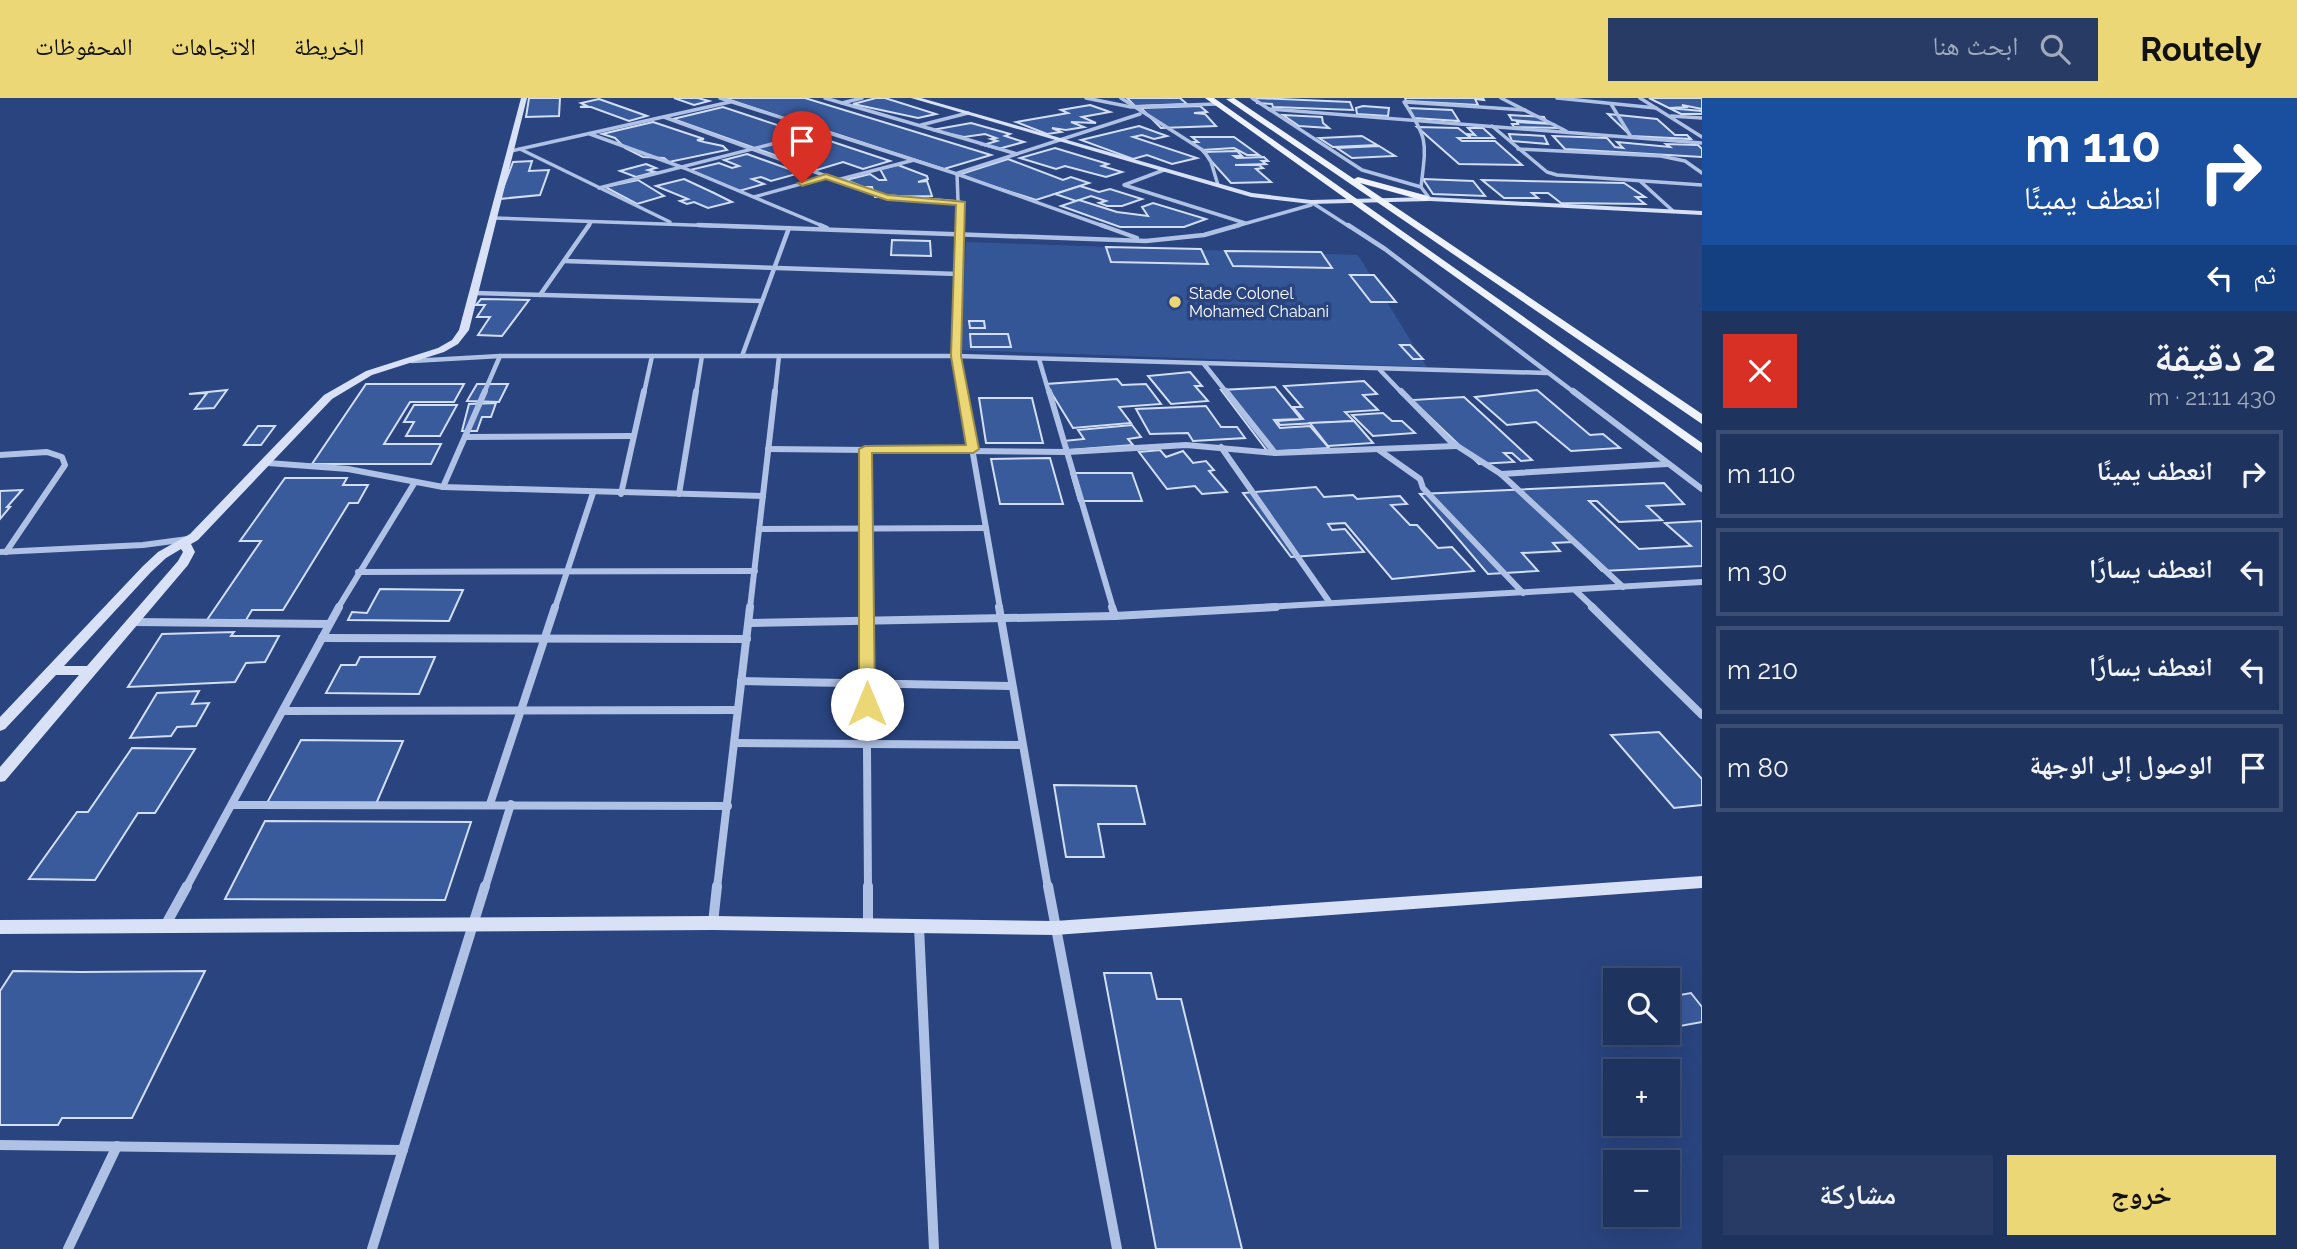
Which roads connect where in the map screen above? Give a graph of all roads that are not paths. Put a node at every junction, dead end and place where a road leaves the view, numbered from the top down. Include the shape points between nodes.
1 (524, 98) edge
2 (720, 98) edge
3 (825, 98) edge
4 (862, 98) edge
5 (914, 98) edge
6 (1086, 98) edge
7 (1121, 98) edge
8 (1229, 98) edge
9 (1252, 98) edge
10 (1501, 98) edge
11 (1557, 98) edge
12 (1640, 98) edge
13 (1403, 100) edge
14 (1212, 101) edge
15 (731, 102) junction
16 (841, 103) junction
17 (1611, 104) junction
18 (1130, 107) junction
19 (1656, 108) junction
20 (1269, 109) junction
21 (1525, 110) junction
22 (968, 113) junction
23 (1140, 114) junction
24 (1668, 116) junction
25 (664, 117) junction
26 (1702, 117) edge
27 (1416, 120) junction
28 (919, 125) junction
29 (1491, 126) junction
30 (823, 131) junction
31 (1566, 132) junction
32 (590, 134) junction
33 (1631, 137) junction
34 (1702, 137) edge
35 (1062, 140) junction
36 (1702, 143) edge
37 (751, 149) junction
38 (1517, 149) junction
39 (515, 150) junction
40 (1017, 154) junction
41 (914, 160) junction
42 (684, 168) junction
43 (1164, 170) junction
44 (1702, 173) edge
45 (957, 174) junction
46 (1345, 176) junction
47 (826, 177) junction
48 (836, 180) junction
49 (1640, 181) junction
50 (1702, 185) edge
51 (1218, 186) junction
52 (1421, 187) junction
53 (599, 188) junction
54 (753, 197) junction
55 (1377, 198) junction
56 (1352, 199) junction
57 (1432, 199) junction
58 (960, 202) junction
59 (1311, 203) junction
60 (1673, 211) junction
61 (1702, 213) edge
62 (1406, 217) junction
63 (493, 218) junction
64 (591, 222) junction
65 (1247, 223) junction
66 (673, 224) junction
67 (789, 228) junction
68 (831, 229) junction
69 (959, 235) junction
70 (1146, 241) junction
71 (564, 261) junction
72 (774, 268) junction
73 (958, 274) junction
74 (474, 293) junction
75 (540, 295) junction
76 (762, 301) junction
77 (500, 356) junction
78 (652, 356) junction
79 (702, 356) junction
80 (742, 356) junction
81 (779, 356) junction
82 (956, 356) junction
83 (1039, 359) junction
84 (412, 361) junction
85 (1204, 364) junction
86 (1380, 370) junction
87 (1547, 373) junction
88 (1702, 420) edge
89 (632, 436) junction
90 (465, 438) junction
91 (1456, 446) junction
92 (1221, 447) junction
93 (768, 449) junction
94 (865, 449) junction
95 (973, 449) junction
96 (1702, 449) edge
97 (1380, 450) junction
98 (1068, 452) junction
99 (1275, 453) junction
100 (0, 455) edge
101 (268, 463) junction
102 (1667, 464) junction
103 (1501, 474) junction
104 (415, 482) junction
105 (443, 487) junction
106 (1702, 489) edge
107 (593, 493) junction
108 (621, 494) junction
109 (679, 494) junction
110 (763, 496) junction
111 (986, 528) junction
112 (759, 529) junction
113 (864, 530) junction
114 (189, 541) junction
115 (3, 552) edge
116 (566, 571) junction
117 (755, 571) junction
118 (358, 572) junction
119 (1702, 582) edge
120 (1623, 587) junction
121 (1576, 591) junction
122 (1523, 593) junction
123 (1330, 603) junction
124 (1115, 616) junction
125 (1000, 621) junction
126 (134, 622) junction
127 (866, 622) junction
128 (750, 623) junction
129 (329, 624) junction
130 (543, 637) junction
131 (323, 638) junction
132 (747, 639) junction
133 (50, 670) junction
134 (92, 671) junction
135 (741, 681) junction
136 (867, 684) junction
137 (1011, 686) junction
138 (737, 710) junction
139 (283, 711) junction
140 (519, 712) junction
141 (1702, 715) edge
142 (0, 726) edge
143 (735, 743) junction
144 (867, 743) junction
145 (1022, 745) junction
146 (0, 777) edge
147 (490, 804) junction
148 (511, 804) junction
149 (232, 805) junction
150 (728, 806) junction
151 (1702, 882) edge
152 (713, 923) junction
153 (166, 924) junction
154 (868, 925) junction
155 (472, 926) junction
156 (919, 927) junction
157 (0, 928) edge
158 (1055, 928) junction
159 (0, 1144) edge
160 (117, 1146) junction
161 (403, 1150) junction
162 (68, 1249) edge
163 (372, 1249) edge
164 (934, 1249) edge
165 (1117, 1249) edge

1 - 39 street
2 - 15 street
3 - 16 street
4 - 16 street
5 - 22 street
6 - 18 street
7 - 18 street
8 - 46 main road
9 - 20 street
10 - 21 street
11 - 17 street
12 - 19 street
13 - 21 street
13 - 27 street
14 - 18 street
14 - 56 main road
15 - 25 street
15 - 30 street
16 - 28 street
17 - 19 street
17 - 33 street
18 - 23 street
19 - 24 street
20 - 27 street
20 - 52 street via 1362,170
21 - 31 street via 1548,116
22 - 28 street
22 - 35 street
23 - 35 street
23 - 51 street via 1183,135 1206,153
24 - 26 street
24 - 34 street
25 - 32 street
25 - 37 street
27 - 29 street
27 - 52 street via 1426,142
28 - 40 street
29 - 31 street
29 - 38 street
30 - 37 street
30 - 41 street
31 - 33 street
32 - 39 street
32 - 42 street
33 - 36 street
35 - 40 street
35 - 43 street
37 - 42 street
37 - 47 street
38 - 44 street via 1661,156 1685,162
38 - 49 street via 1557,175
39 - 53 street
39 - 63 street
40 - 45 street
41 - 45 street
41 - 48 street
42 - 53 street
42 - 54 street
43 - 51 street
43 - 65 street via 1124,185
45 - 58 street
45 - 70 street
46 - 55 main road
46 - 57 main road
47 - 48 street
47 - 54 street
48 - 58 street via 887,198
49 - 50 street
49 - 60 street
51 - 59 street
52 - 57 street
53 - 66 street
54 - 68 street
55 - 56 street
55 - 57 street
55 - 62 main road
56 - 59 street
56 - 96 main road
57 - 60 street
57 - 62 main road
58 - 69 street
59 - 65 street
59 - 87 street via 1385,250
60 - 61 street
62 - 88 main road
63 - 64 street
63 - 74 street
64 - 66 street
64 - 71 street
65 - 70 street via 1175,240
66 - 67 street
67 - 68 street
67 - 72 street
68 - 69 street
69 - 70 street
69 - 73 street
71 - 72 street
71 - 75 street
72 - 73 street
72 - 76 street
73 - 82 street
74 - 75 street
74 - 84 street via 464,330 455,342
75 - 76 street
76 - 80 street
77 - 78 street
77 - 84 street
77 - 90 street
78 - 79 street
78 - 89 street
79 - 80 street
79 - 109 street
80 - 81 street
81 - 82 street
81 - 93 street
82 - 83 street
82 - 95 street
83 - 85 street
83 - 98 street
84 - 101 street via 369,373 328,397
85 - 86 street
85 - 99 street
86 - 87 street
86 - 91 street
87 - 102 street
89 - 90 street
89 - 108 street
90 - 105 street
91 - 97 street
91 - 103 street via 1481,466
92 - 98 street via 1186,444
92 - 99 street
92 - 123 street
93 - 94 street
93 - 110 street
94 - 95 street
94 - 113 street
95 - 98 street
95 - 111 street
97 - 99 street
97 - 122 street via 1420,479 1423,488
98 - 124 street
100 - 115 street via 47,453 62,457 65,465
101 - 104 street via 348,469
101 - 114 street
102 - 103 street
102 - 106 street
103 - 120 street
104 - 105 street
104 - 118 street
105 - 107 street
107 - 108 street
107 - 116 street
108 - 109 street
109 - 110 street
110 - 112 street
111 - 113 street
111 - 125 street
112 - 113 street
112 - 117 street
113 - 127 street
114 - 115 street
114 - 126 street via 184,562
114 - 133 street via 162,555
116 - 117 street
116 - 118 street
116 - 130 street
117 - 128 street
118 - 129 street
119 - 120 street
120 - 121 street
121 - 122 street
121 - 141 street
122 - 123 street
123 - 124 street
124 - 125 street
125 - 127 street
125 - 137 street
126 - 129 street
126 - 134 street
127 - 128 street
127 - 136 street
128 - 132 street
129 - 131 street
130 - 131 street
130 - 132 street
130 - 140 street
131 - 139 street
132 - 135 street
133 - 134 street
133 - 142 street
134 - 146 street
135 - 136 street
135 - 138 street
136 - 137 street
136 - 144 street
137 - 145 street
138 - 140 street
138 - 143 street
139 - 140 street
139 - 149 street
140 - 147 street
143 - 144 street
143 - 150 street
144 - 145 street
144 - 154 street
145 - 158 street
147 - 148 street
147 - 149 street
148 - 150 street
148 - 155 street
149 - 153 street
150 - 152 street
151 - 158 street
152 - 154 street
152 - 155 street
153 - 155 street
153 - 157 street
154 - 156 street
155 - 161 street
156 - 158 street
156 - 164 street
158 - 165 street
159 - 160 street
160 - 161 street
160 - 162 street
161 - 163 street

